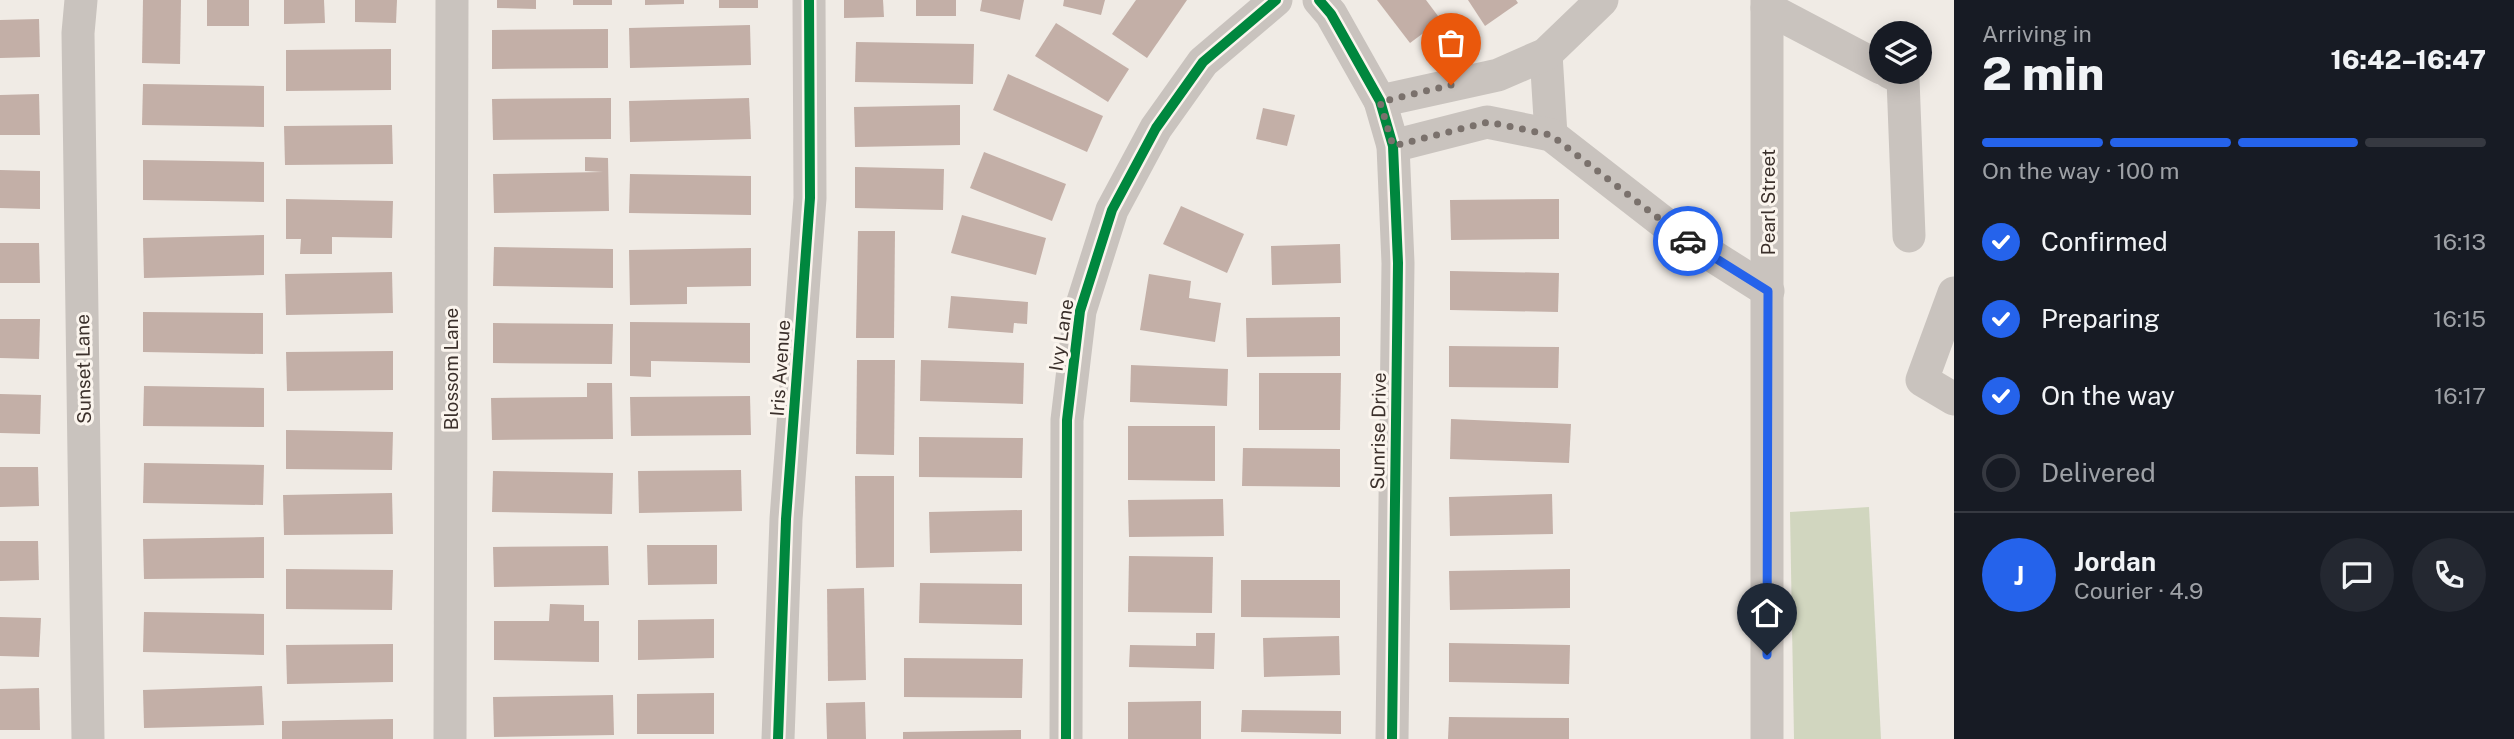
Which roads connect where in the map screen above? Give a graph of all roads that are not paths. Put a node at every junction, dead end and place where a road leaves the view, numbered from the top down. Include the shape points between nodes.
1 (81, 0) edge
2 (452, 0) edge
3 (809, 0) edge
4 (1276, 0) edge
5 (1319, 0) edge
6 (1602, 0) edge
7 (1767, 4) edge
8 (1546, 54) junction
9 (1869, 61) edge
10 (1903, 84) edge
11 (1387, 124) junction
12 (1551, 135) junction
13 (1909, 236) dead end
14 (1768, 291) junction
15 (1954, 293) edge
16 (1954, 398) edge
17 (88, 739) edge
18 (450, 739) edge
19 (778, 739) edge
20 (1066, 739) edge
21 (1392, 739) edge
22 (1767, 739) edge

1 - 17 street, Sunset Lane
2 - 18 street, Blossom Lane
3 - 19 street, Iris Avenue via 810,198 786,519
4 - 20 street, Ivy Lane via 1203,62 1156,128 1112,210 1080,311 1067,420
5 - 11 street via 1331,14
6 - 8 street
7 - 9 street
7 - 14 street, Pearl Street
8 - 11 street
8 - 12 street
10 - 13 street
11 - 12 street via 1488,122
11 - 21 street, Sunrise Drive via 1398,263
12 - 14 street via 1681,236
14 - 22 street, Pearl Street
15 - 16 street via 1922,380

